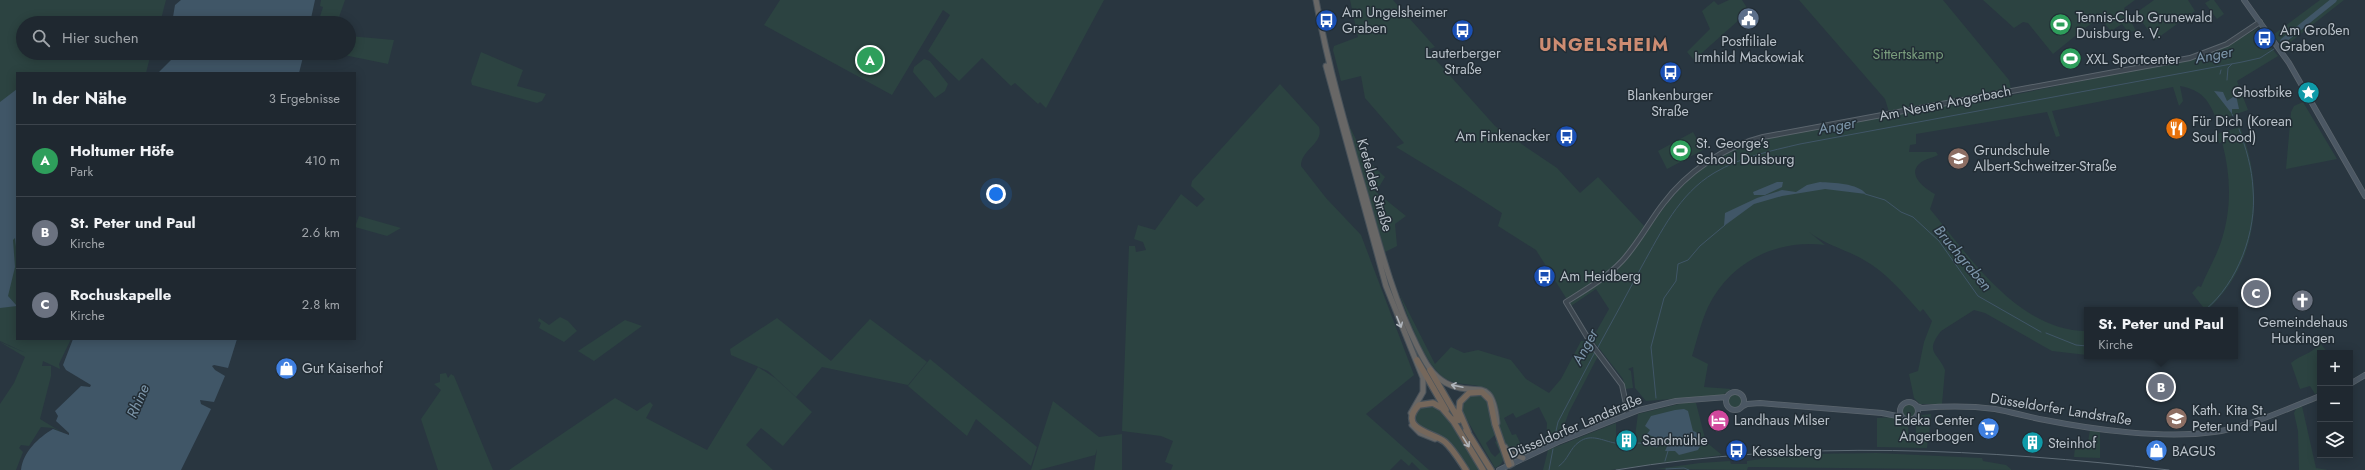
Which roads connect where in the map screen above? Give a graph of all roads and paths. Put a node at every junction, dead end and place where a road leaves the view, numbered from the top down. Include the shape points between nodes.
1 (1314, 0) edge
2 (2244, 0) edge
3 (2260, 22) junction
4 (2365, 196) edge
5 (1417, 360) junction
6 (1430, 370) junction
7 (2365, 375) edge
8 (2353, 382) edge
9 (1727, 397) junction
10 (2317, 397) edge
11 (1743, 398) junction
12 (1708, 399) junction
13 (1760, 403) junction
14 (1726, 404) junction
15 (1743, 406) junction
16 (1917, 406) junction
17 (1937, 408) junction
18 (1900, 409) junction
19 (1882, 413) junction
20 (1628, 414) junction
21 (1917, 414) junction
22 (1902, 416) junction
23 (1453, 421) junction
24 (1468, 432) junction
25 (1507, 452) junction
26 (1523, 458) junction
27 (1510, 464) junction
28 (1491, 469) edge
29 (1464, 470) edge
30 (1483, 470) edge
31 (1499, 470) edge

1 -> 5 highway, Krefelder Straße via 1341,125 1382,271 1401,327
1 - 6 highway, Krefelder Straße via 1328,60 1386,268 1404,318
2 - 3 main road
3 - 4 main road via 2295,73
3 - 20 street, Am Neuen Angerbach via 2227,44 2190,58 1763,137 1716,156 1686,178 1663,203 1618,265 1599,281 1566,302 1622,385
5 - 23 highway
5 - 29 highway, Krefelder Straße via 1424,388 1411,412 1413,426 1420,433 1445,444
6 - 24 highway
25 -> 6 highway via 1497,424 1495,405 1488,394 1478,388 1450,385
7 - 8 main road
9 - 11 main road via 1735,392
9 - 12 main road, Düsseldorfer Landstraße
9 - 14 main road
10 - 17 main road, Düsseldorfer Landstraße via 2237,426 2203,433 2124,431 2057,422 1994,409
11 - 13 main road
11 - 15 main road
12 - 14 main road, Düsseldorfer Landstraße
12 - 20 main road, Düsseldorfer Landstraße via 1659,404
13 - 15 main road
13 - 19 main road
14 - 15 main road via 1733,410
16 - 17 main road, Düsseldorfer Landstraße
16 - 18 main road via 1912,402 1906,402
16 - 21 main road
17 - 21 main road, Düsseldorfer Landstraße
18 - 19 main road
18 - 22 main road
19 - 22 main road
20 - 26 main road, Düsseldorfer Landstraße
21 - 22 main road via 1910,420
23 - 29 highway via 1442,408 1433,403 1419,405 1414,414 1418,429 1446,442
23 -> 30 highway
24 - 27 highway via 1459,411 1460,402 1469,393 1482,392 1490,400 1495,424
24 - 28 highway
25 - 26 highway
25 - 27 highway
26 - 27 main road, Düsseldorfer Landstraße
27 - 31 main road, Düsseldorfer Landstraße

